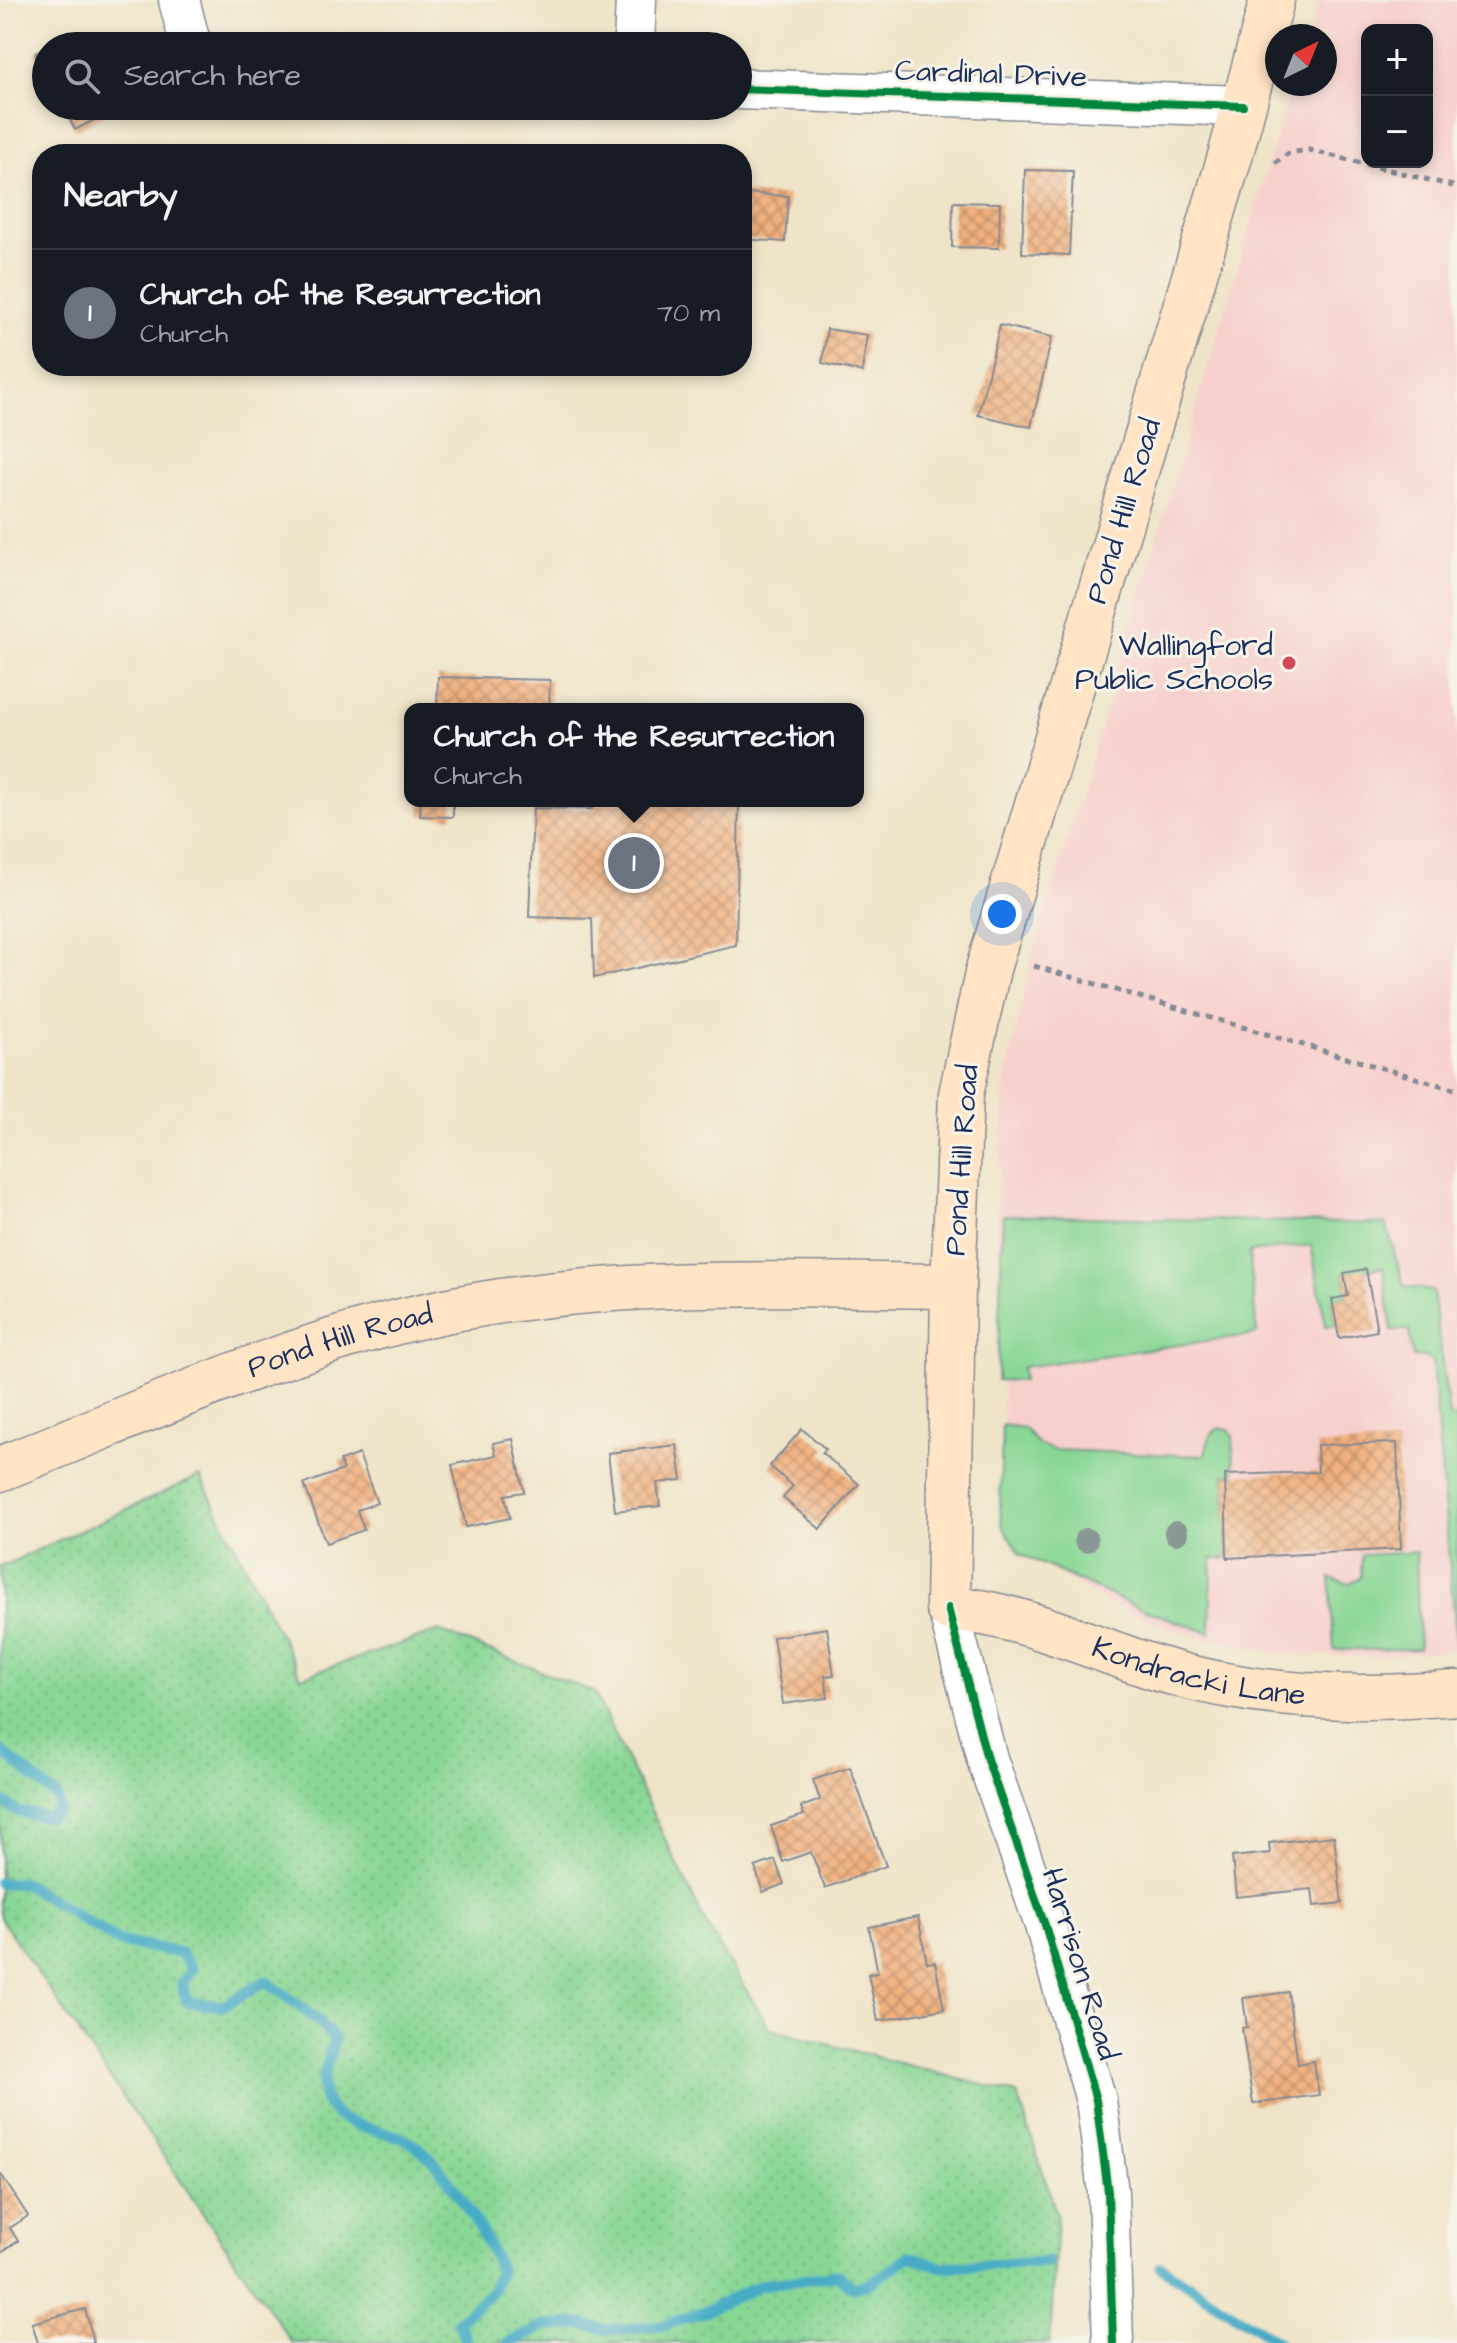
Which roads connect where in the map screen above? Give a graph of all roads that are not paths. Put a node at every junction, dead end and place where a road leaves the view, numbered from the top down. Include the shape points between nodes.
1 (179, 0) edge
2 (636, 0) edge
3 (1272, 0) edge
4 (187, 32) edge
5 (635, 32) edge
6 (752, 89) edge
7 (1243, 106) junction
8 (953, 1286) junction
9 (0, 1469) edge
10 (948, 1608) junction
11 (1457, 1693) edge
12 (1113, 2343) edge

1 - 4 street
2 - 5 street
3 - 7 main road, Pond Hill Road
6 - 7 street, Cardinal Drive
7 - 8 main road, Pond Hill Road via 988,969 961,1094
8 - 9 main road, Pond Hill Road via 710,1284 571,1292 444,1311 307,1349
8 - 10 main road, Harrison Road
10 - 11 main road, Kondracki Lane via 1022,1620 1157,1668 1234,1688 1343,1698
10 - 12 street, Harrison Road via 987,1759 1045,1925 1096,2100 1108,2192

